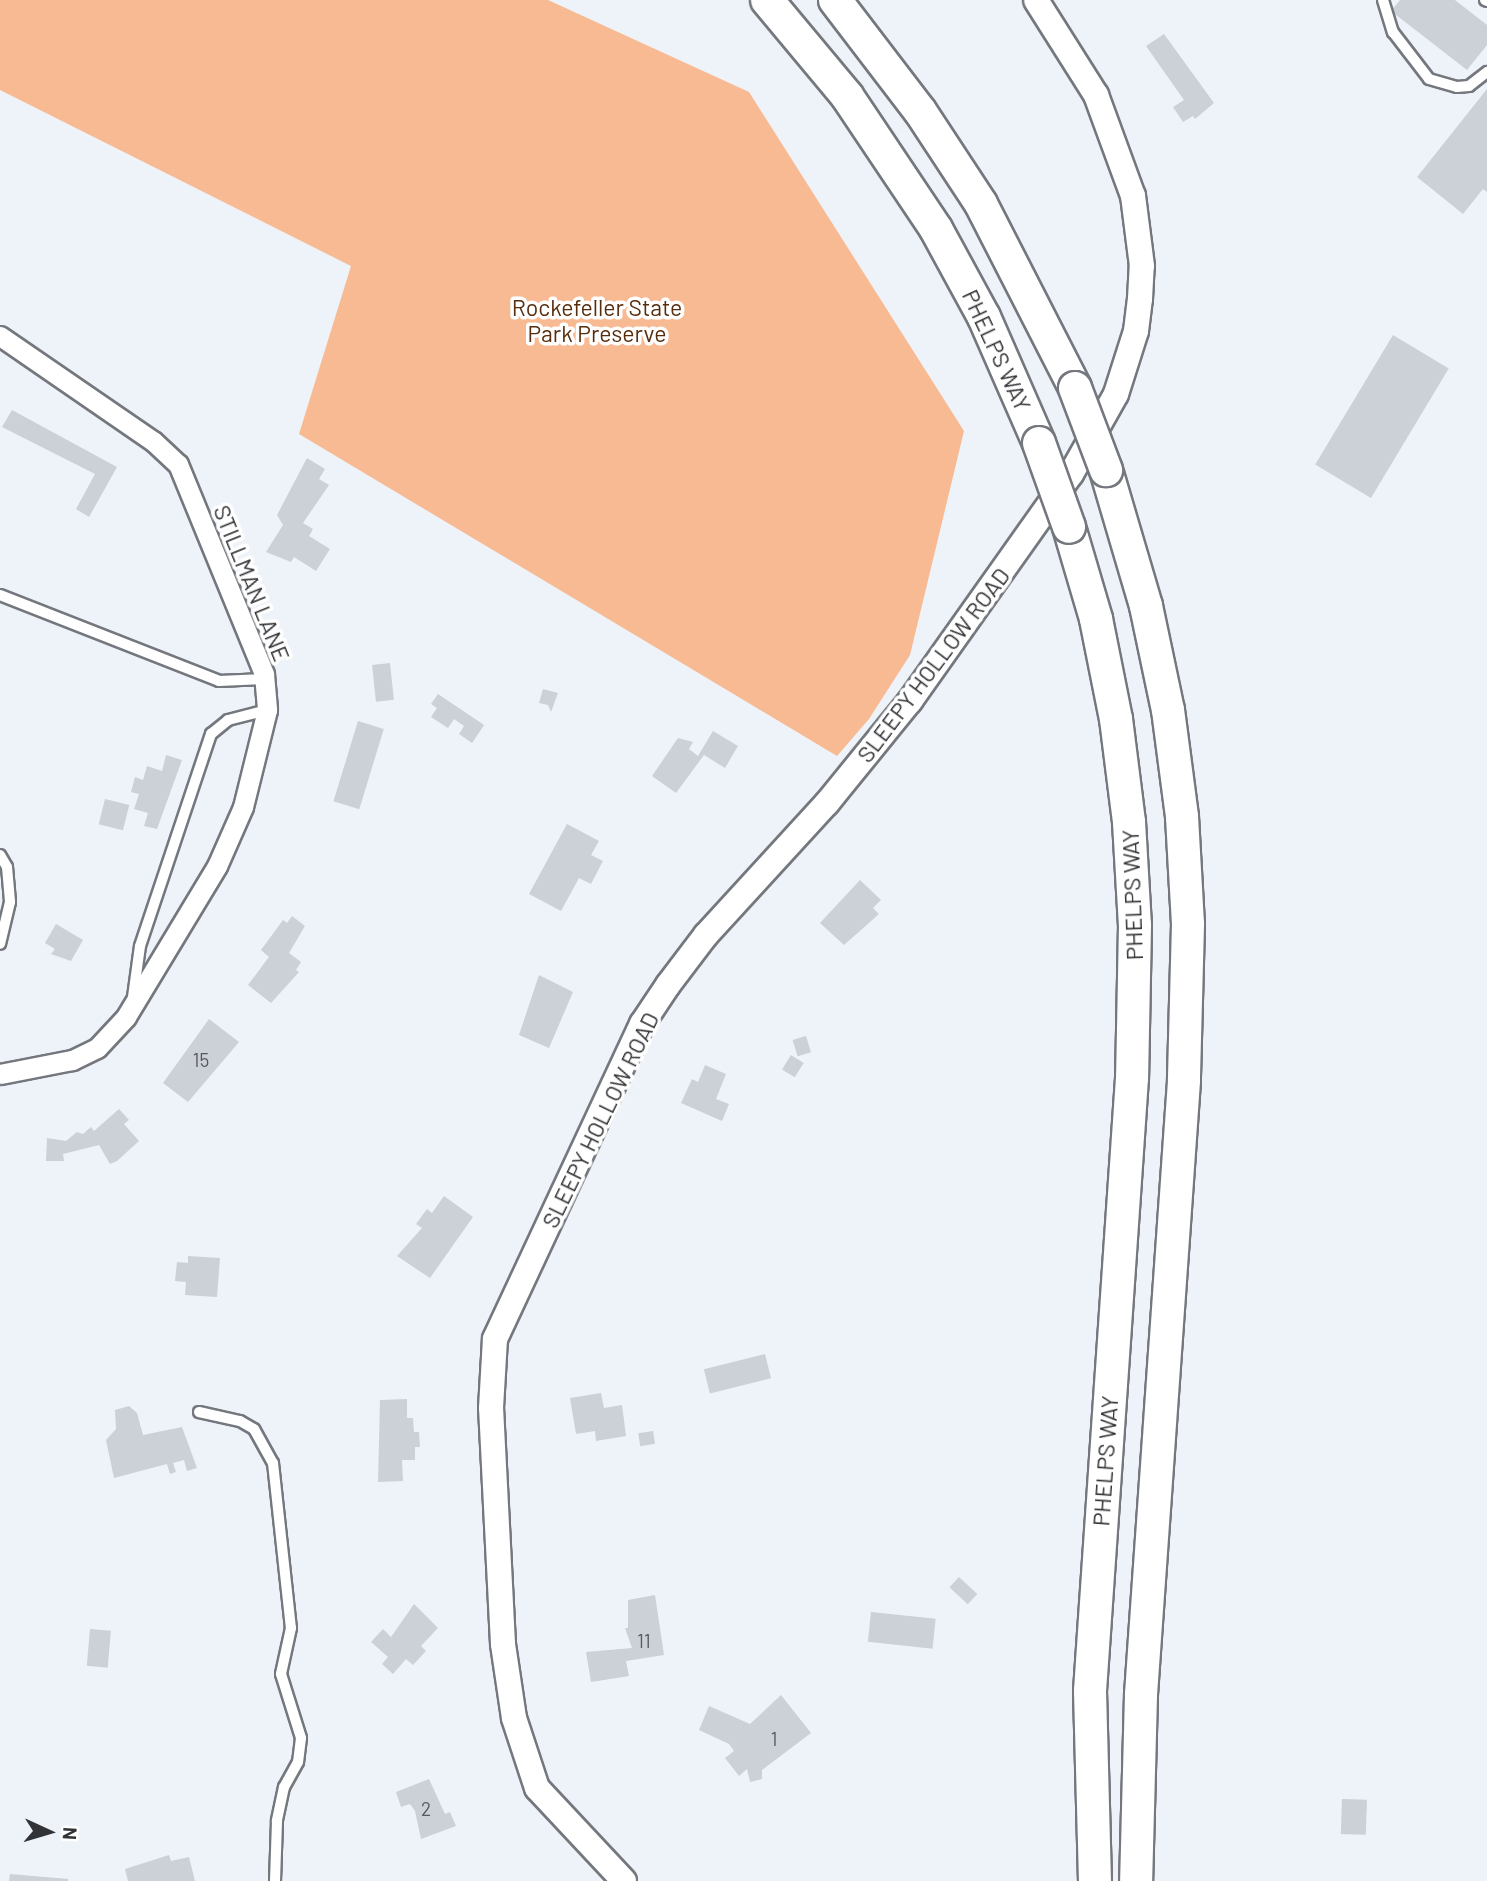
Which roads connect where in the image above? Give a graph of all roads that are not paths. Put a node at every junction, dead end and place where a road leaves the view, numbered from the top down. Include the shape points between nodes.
1 (767, 0) edge
2 (835, 0) edge
3 (1036, 0) edge
4 (1383, 0) edge
5 (1487, 72) edge
6 (0, 336) edge
7 (0, 595) edge
8 (264, 679) junction
9 (267, 710) junction
10 (0, 855) edge
11 (0, 944) edge
12 (134, 1004) junction
13 (0, 1074) edge
14 (199, 1412) dead end
15 (275, 1881) edge
16 (624, 1881) edge
17 (1095, 1881) edge
18 (1136, 1881) edge

1 - 17 main road, PHELPS WAY, bridge via 847,96 936,229 1001,352 1069,527 1096,619 1116,719 1135,925 1132,1078 1090,1691
2 - 18 main road, bridge via 920,111 981,204 1075,388 1106,470 1146,607 1168,710 1182,817 1188,924 1184,1081 1142,1683
3 - 16 street, SLEEPY HOLLOW ROAD via 1111,128 1139,232 1142,266 1136,331 1103,419 1012,561 910,701 827,803 706,935 642,1024 495,1339 491,1408 503,1644 514,1718 537,1788
4 - 5 lane via 1393,32 1429,79 1469,86
6 - 8 street, STILLMAN LANE via 153,441 178,464
7 - 8 lane via 219,681
8 - 9 street, STILLMAN LANE
9 - 12 street, STILLMAN LANE via 243,807 217,866
9 - 12 lane via 228,720 211,734 140,946
10 - 11 lane via 7,867 10,902
12 - 13 street, STILLMAN LANE via 97,1048 72,1060
14 - 15 lane via 240,1421 254,1429 273,1463 291,1628 281,1674 301,1738 299,1762 285,1787 277,1821

